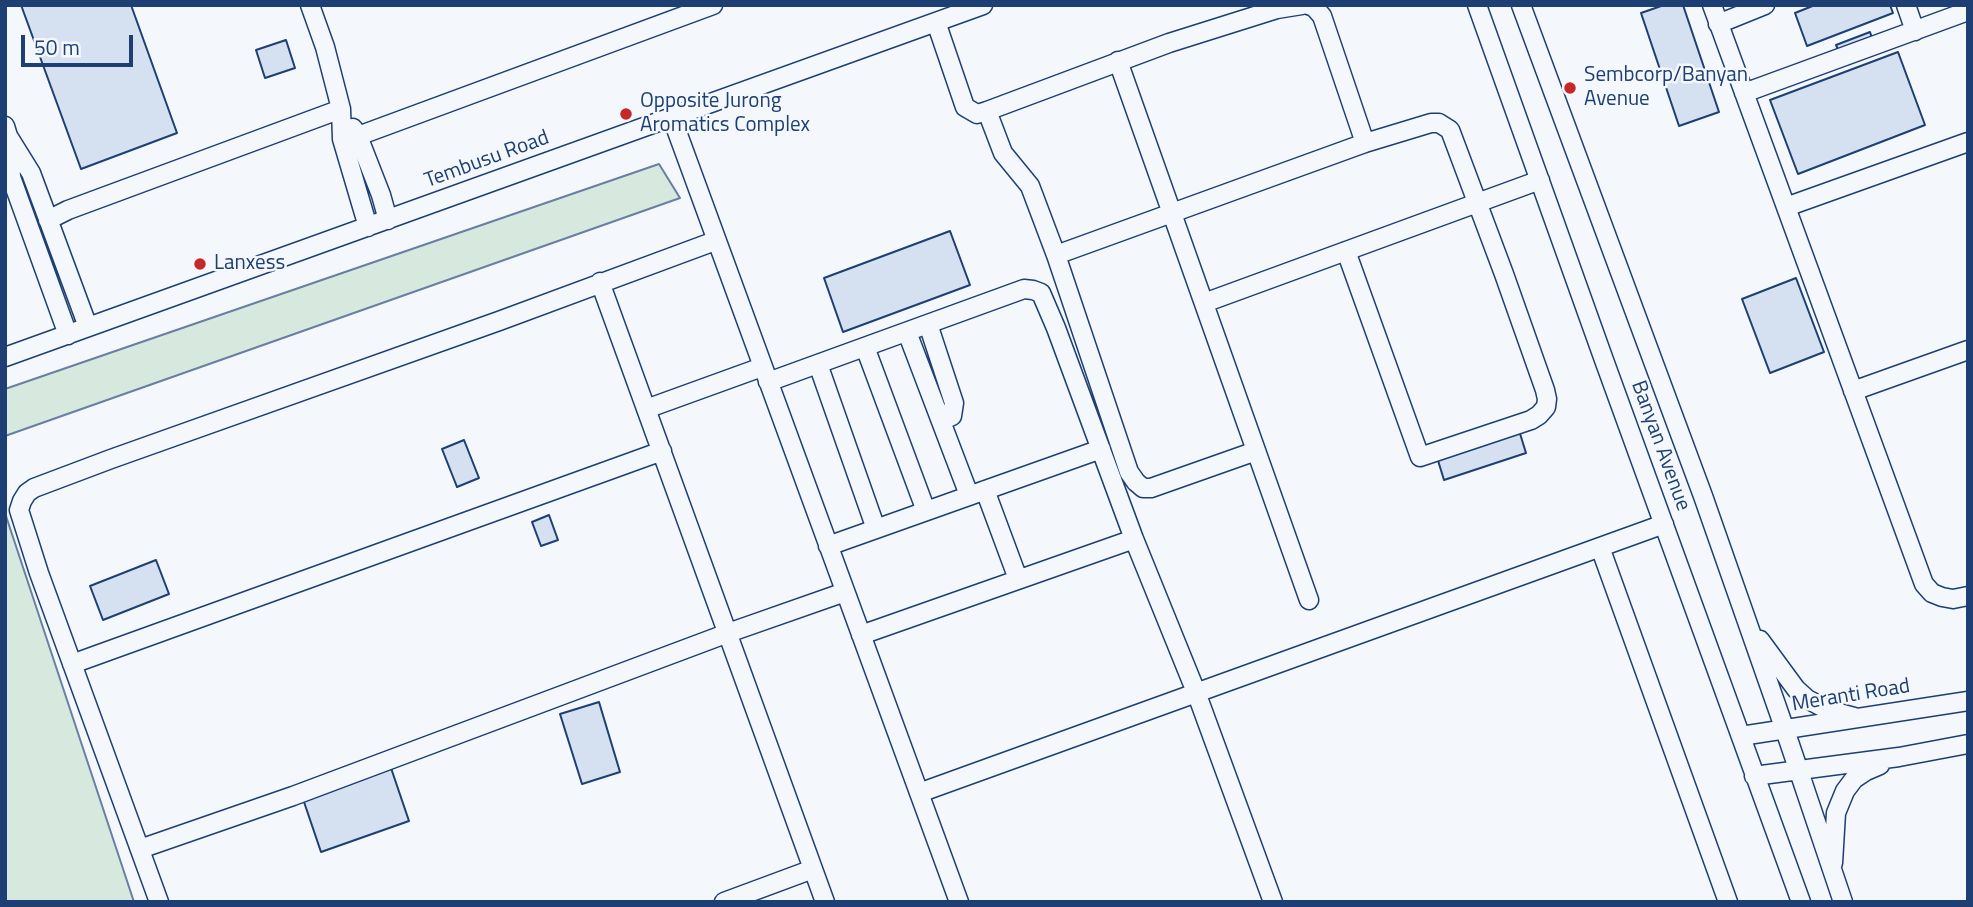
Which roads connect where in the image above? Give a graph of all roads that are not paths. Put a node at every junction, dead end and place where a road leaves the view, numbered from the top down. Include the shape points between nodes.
1 (310, 5) edge
2 (713, 5) edge
3 (983, 5) edge
4 (1302, 5) edge
5 (1308, 5) edge
6 (1477, 5) edge
7 (1521, 5) edge
8 (1712, 5) edge
9 (1906, 5) edge
10 (1755, 7) edge
11 (1968, 11) edge
12 (936, 22) junction
13 (1718, 23) junction
14 (1915, 30) junction
15 (1118, 61) junction
16 (1744, 93) junction
17 (341, 109) junction
18 (988, 111) junction
19 (671, 118) junction
20 (7, 131) edge
21 (358, 136) junction
22 (1968, 142) edge
23 (1365, 144) junction
24 (1540, 180) junction
25 (1478, 203) junction
26 (1786, 207) junction
27 (1172, 213) junction
28 (388, 219) junction
29 (48, 220) junction
30 (368, 226) junction
31 (715, 241) junction
32 (1346, 251) junction
33 (1056, 255) junction
34 (600, 282) junction
35 (1203, 303) junction
36 (928, 324) junction
37 (88, 327) junction
38 (907, 332) junction
39 (68, 335) junction
40 (865, 347) junction
41 (1968, 350) edge
42 (5, 357) edge
43 (818, 364) junction
44 (765, 375) junction
45 (1853, 391) junction
46 (646, 409) junction
47 (941, 421) junction
48 (1101, 449) junction
49 (662, 451) junction
50 (1256, 452) junction
51 (977, 493) junction
52 (926, 511) junction
53 (1664, 524) junction
54 (876, 529) junction
55 (1134, 539) junction
56 (828, 546) junction
57 (1600, 547) junction
58 (1018, 579) junction
59 (845, 592) junction
60 (1968, 596) edge
61 (1309, 600) dead end
62 (1749, 627) junction
63 (728, 633) junction
64 (861, 635) junction
65 (72, 664) junction
66 (1196, 692) junction
67 (1968, 701) edge
68 (1860, 718) junction
69 (1785, 730) junction
70 (1741, 736) junction
71 (1968, 744) edge
72 (1899, 757) junction
73 (1798, 770) junction
74 (1754, 776) junction
75 (919, 793) junction
76 (140, 849) junction
77 (813, 869) junction
78 (1832, 872) junction
79 (159, 902) edge
80 (724, 902) edge
81 (825, 902) edge
82 (959, 902) edge
83 (1273, 902) edge
84 (1728, 902) edge
85 (1801, 902) edge
86 (1843, 902) edge

1 - 17 street
2 - 21 street
3 - 12 street, Tembusu Road
4 - 15 street
5 - 23 street via 1322,16
6 - 24 street, Banyan Avenue
7 - 62 street, Banyan Avenue
8 - 13 street
9 - 14 street
10 - 13 street
11 - 14 street
12 - 18 street via 965,107 977,114
12 - 19 street, Tembusu Road
13 - 16 street
14 - 16 street
15 - 18 street
15 - 27 street
16 - 26 street
17 - 21 street
17 - 29 street
17 - 30 street via 342,139
18 - 33 street via 1003,153 1031,186
19 - 28 street, Tembusu Road
19 - 31 street
20 - 29 street via 31,173
20 - 39 street via 11,177
21 - 28 street
22 - 26 street
23 - 25 street via 1431,123 1445,125
23 - 27 street
24 - 25 street
24 - 53 street, Banyan Avenue
25 - 32 street
25 - 32 street via 1545,390 1546,407 1531,420 1420,457
26 - 45 street
27 - 33 street
27 - 35 street
28 - 30 street, Tembusu Road
29 - 37 street
30 - 37 street, Tembusu Road
31 - 34 street
31 - 44 street
32 - 35 street
33 - 50 street via 1136,482 1151,488
34 - 46 street
34 - 65 street via 111,458 27,493 19,510
35 - 50 street
36 - 38 street
36 - 47 street via 954,403 952,416
36 - 48 street via 1024,289 1041,293
37 - 39 street, Tembusu Road
38 - 40 street
38 - 47 street
39 - 42 street, Tembusu Road
40 - 43 street
40 - 52 street
41 - 45 street
43 - 44 street
43 - 54 street
44 - 46 street
44 - 56 street
45 - 60 street via 1924,584 1942,597
46 - 49 street
47 - 51 street
48 - 51 street
48 - 55 street
49 - 63 street
49 - 65 street
50 - 61 street
51 - 52 street
51 - 58 street
52 - 54 street
53 - 57 street
53 - 70 street, Banyan Avenue
54 - 56 street
55 - 58 street
55 - 66 street
56 - 59 street
57 - 66 street
57 - 84 street
58 - 64 street
59 - 63 street
59 - 64 street
62 - 68 street via 1807,699
62 - 69 street, Banyan Avenue
63 - 76 street
63 - 77 street
64 - 75 street
65 - 76 street
66 - 75 street
66 - 83 street
67 - 68 street, Meranti Road
68 - 69 street, Meranti Road
69 - 70 street, Meranti Road
69 - 73 street, Banyan Avenue
70 - 74 street, Banyan Avenue
71 - 72 street
72 - 73 street
72 - 78 street via 1866,771 1844,790 1836,813
73 - 74 street
73 - 78 street, Banyan Avenue
74 - 85 street, Banyan Avenue
75 - 82 street
76 - 79 street
77 - 80 street
77 - 81 street
78 - 86 street, Banyan Avenue

